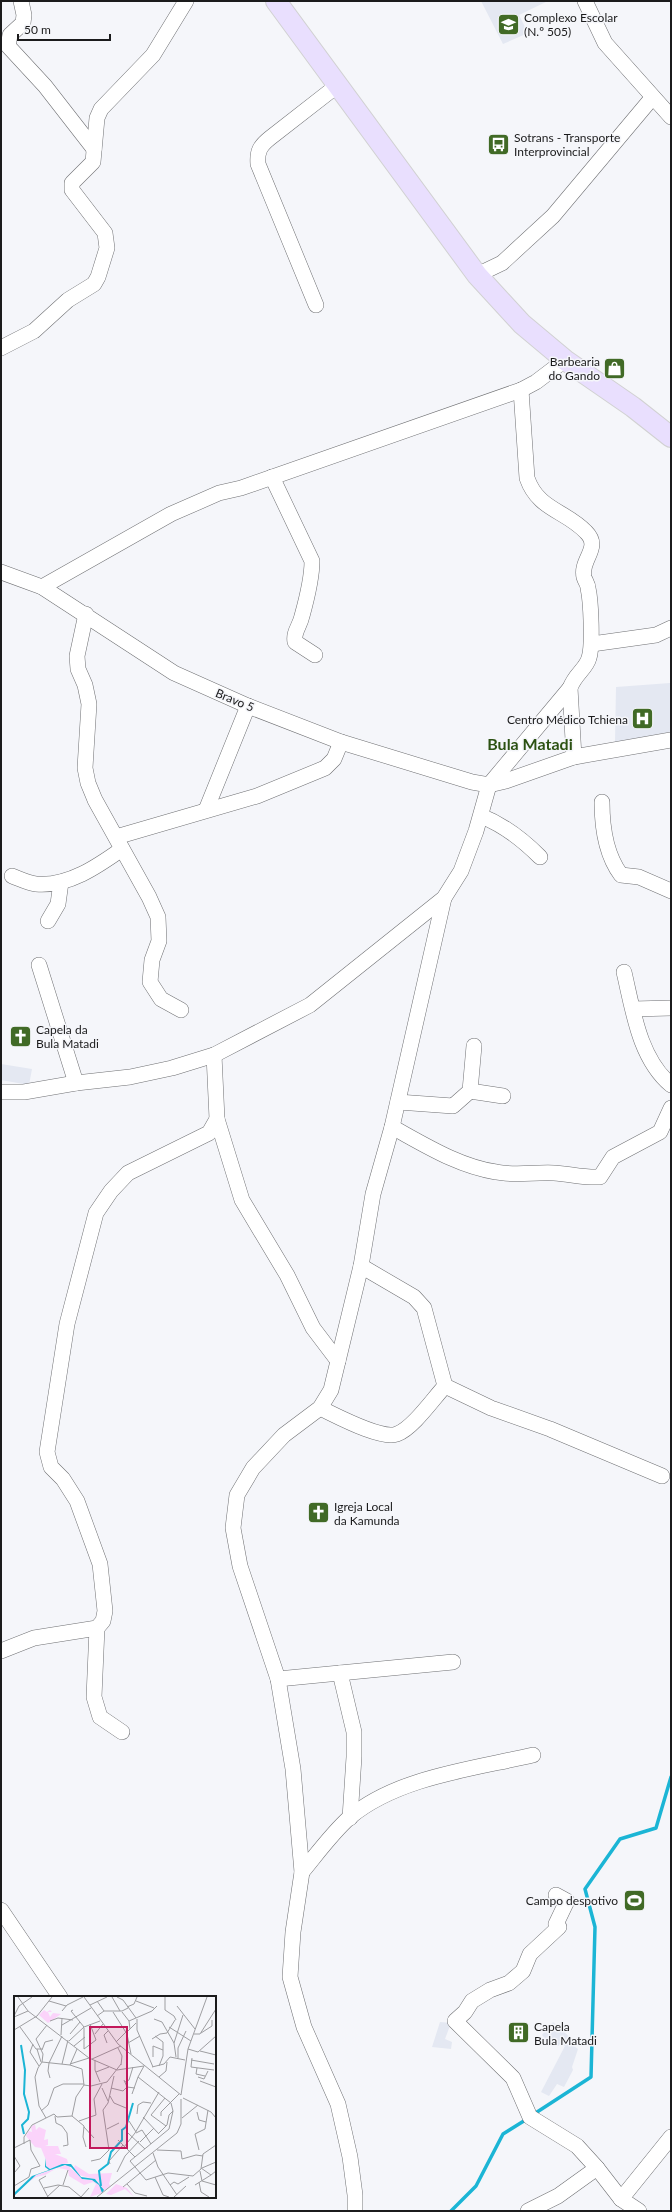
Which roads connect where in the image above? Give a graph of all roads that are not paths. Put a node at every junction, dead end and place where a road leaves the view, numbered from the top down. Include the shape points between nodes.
1 (21, 1) edge
2 (186, 1) edge
3 (276, 1) edge
4 (585, 1) edge
5 (338, 85) junction
6 (652, 98) junction
7 (670, 113) edge
8 (94, 149) junction
9 (478, 275) junction
10 (316, 305) dead end
11 (1, 348) edge
12 (565, 360) junction
13 (521, 390) junction
14 (671, 437) edge
15 (272, 477) junction
16 (1, 572) edge
17 (42, 587) junction
18 (86, 614) junction
19 (671, 628) edge
20 (592, 644) junction
21 (315, 655) dead end
22 (570, 688) junction
23 (248, 706) junction
24 (671, 740) edge
25 (341, 742) junction
26 (574, 757) junction
27 (489, 784) junction
28 (602, 802) dead end
29 (206, 810) junction
30 (481, 816) junction
31 (119, 843) junction
32 (540, 857) dead end
33 (12, 876) dead end
34 (61, 882) junction
35 (671, 891) edge
36 (444, 898) junction
37 (48, 921) dead end
38 (39, 965) dead end
39 (624, 972) dead end
40 (671, 1008) edge
41 (181, 1010) dead end
42 (633, 1010) junction
43 (474, 1046) dead end
44 (214, 1055) junction
45 (76, 1082) junction
46 (671, 1085) edge
47 (470, 1091) junction
48 (1, 1092) edge
49 (503, 1096) dead end
50 (398, 1102) junction
51 (671, 1108) edge
52 (217, 1119) junction
53 (392, 1127) junction
54 (361, 1266) junction
55 (338, 1361) junction
56 (445, 1386) junction
57 (320, 1408) junction
58 (662, 1476) dead end
59 (97, 1628) junction
60 (1, 1651) edge
61 (453, 1662) dead end
62 (340, 1673) junction
63 (278, 1679) junction
64 (122, 1732) dead end
65 (533, 1755) dead end
66 (350, 1818) junction
67 (302, 1872) junction
68 (556, 1895) dead end
69 (1, 1910) edge
70 (59, 1996) edge
71 (671, 2137) edge
72 (598, 2168) junction
73 (621, 2199) junction
74 (359, 2209) edge
75 (528, 2211) edge
76 (639, 2211) edge

1 - 8 street via 23,23 10,35 8,46 45,86
2 - 8 street via 153,55 101,109 97,118
3 - 5 main road
4 - 6 street via 605,43
5 - 9 main road
5 - 10 street via 260,146 258,154 258,164
6 - 7 street
6 - 9 street via 553,216 502,263
8 - 11 street via 93,162 75,178 72,190 105,233 107,248 98,277 94,284 68,300 34,331
9 - 12 main road via 522,324
12 - 13 street
12 - 14 main road
13 - 15 street
13 - 20 street via 531,490 540,500 586,531 592,541 592,549 584,566
15 - 17 street via 219,493 171,514
15 - 21 street via 312,561 312,575 302,618 294,638 295,642
16 - 17 street, Bravo 5
17 - 18 street, Bravo 5
18 - 23 street, Bravo 5 via 174,673
18 - 31 street via 77,656 78,670 85,685 89,704 85,768 95,800
19 - 20 street via 656,635
20 - 22 street via 586,665 574,677
22 - 26 street
22 - 27 street
23 - 25 street, Bravo 5
23 - 29 street
24 - 26 street, Bravo 5
25 - 27 street, Bravo 5 via 472,782
25 - 29 street via 334,759 325,768 257,796
26 - 27 street, Bravo 5 via 506,781
27 - 30 street
28 - 35 street via 602,822 614,865 622,875 639,877
29 - 31 street
30 - 32 street via 497,822
30 - 36 street via 461,871
31 - 34 street via 86,872
31 - 41 street via 158,917 159,941 152,960 150,982 161,999
33 - 34 street via 35,884
34 - 37 street via 58,904
36 - 44 street via 310,1005
36 - 50 street
38 - 45 street
39 - 42 street
40 - 42 street
42 - 46 street via 649,1058
43 - 47 street
44 - 45 street via 130,1077
44 - 52 street
45 - 48 street via 24,1092
47 - 49 street
47 - 50 street via 453,1106
50 - 53 street
51 - 53 street via 660,1132 613,1157 600,1177 580,1178 531,1172 497,1173 472,1167 446,1157
52 - 55 street via 242,1200 287,1275 313,1328
52 - 59 street via 209,1133 128,1174 111,1191 96,1213 67,1324 47,1452 51,1467 63,1479 77,1501 100,1564 105,1611 103,1621
53 - 54 street via 373,1194
54 - 55 street
54 - 56 street via 414,1298 424,1308
55 - 57 street via 331,1390
56 - 57 street via 398,1434 387,1435
56 - 58 street via 491,1408 550,1429
57 - 63 street via 284,1435 253,1468 237,1495 232,1528 240,1566
59 - 60 street via 34,1638
59 - 64 street via 94,1697 100,1717
61 - 62 street
62 - 63 street
62 - 66 street via 354,1732
63 - 67 street via 293,1769
65 - 66 street via 399,1788 373,1801
66 - 67 street
67 - 74 street via 293,1932 290,1977 304,2027 338,2104
68 - 72 street via 566,1901 556,1924 559,1927 530,1954 523,1971 509,1983 490,1990 472,2001 455,2021 513,2078 530,2117 577,2146
69 - 70 street
71 - 73 street
72 - 73 street
72 - 75 street via 558,2196
73 - 76 street

